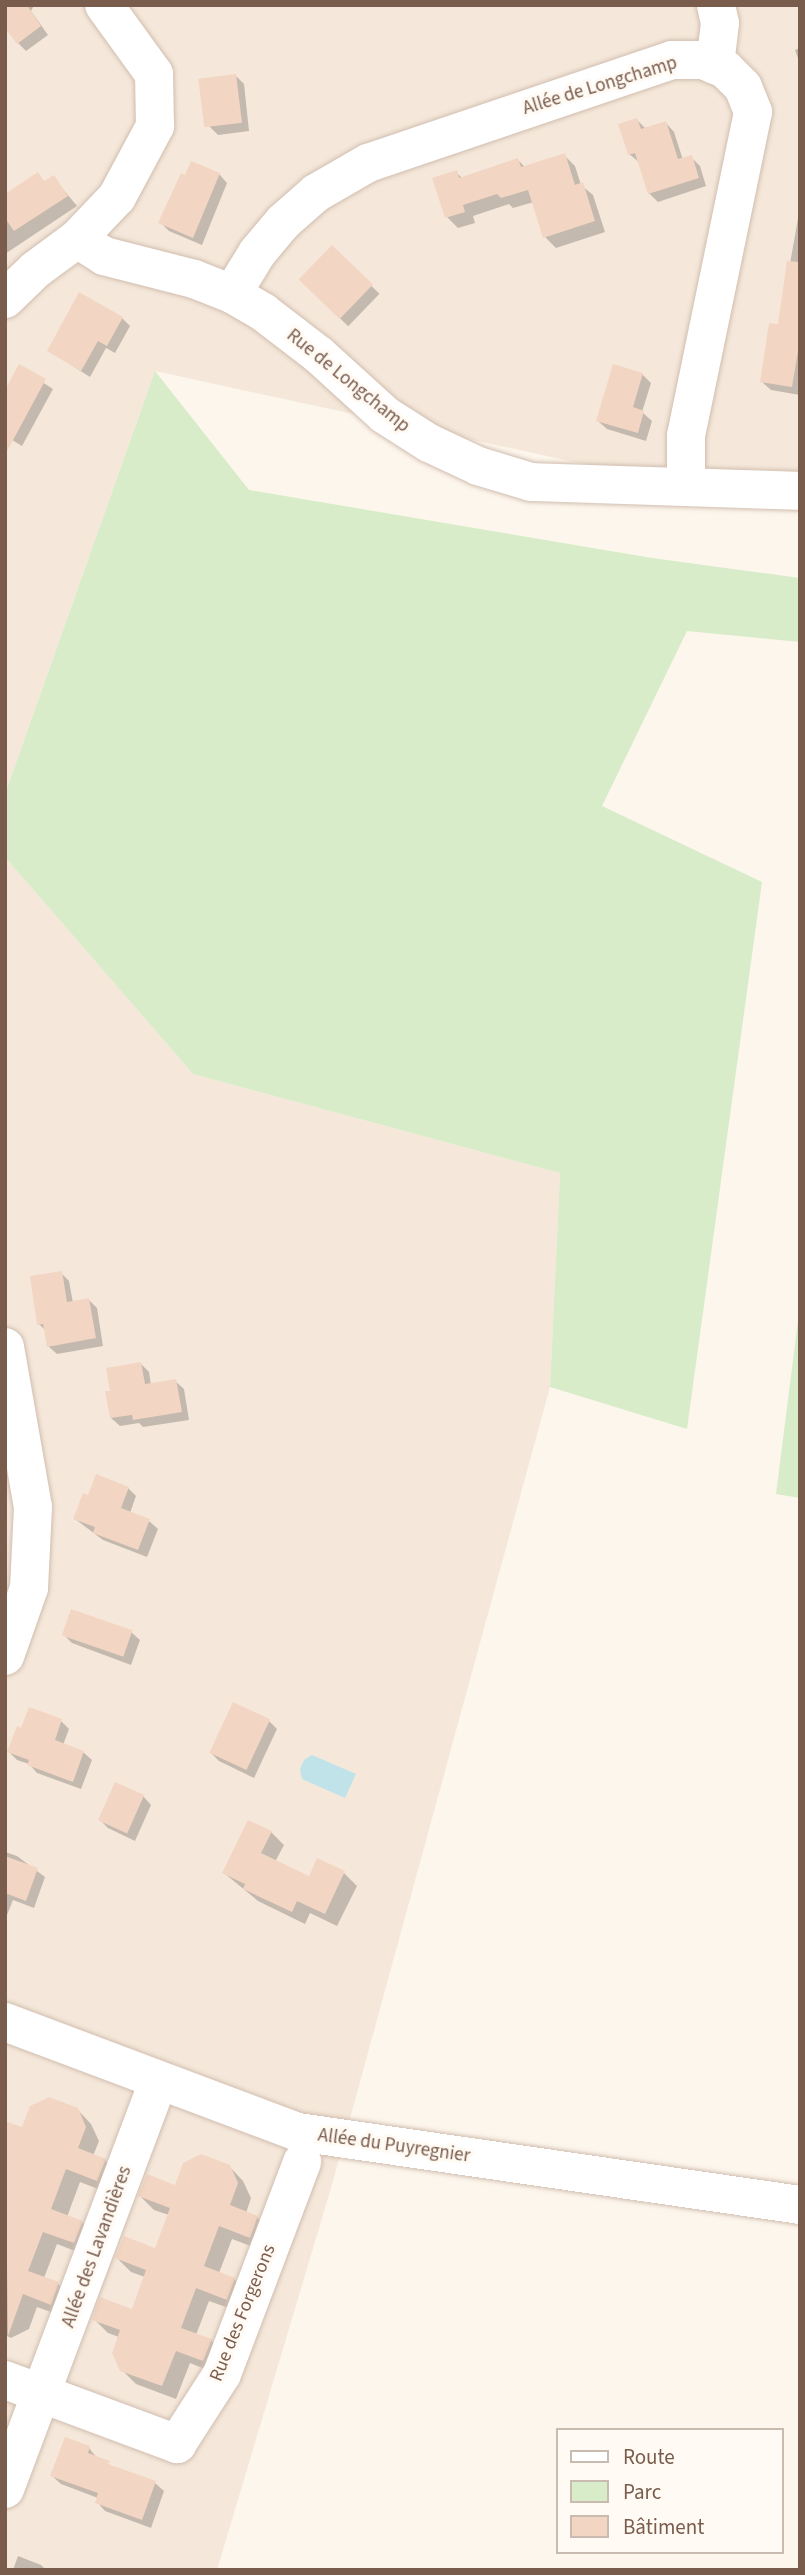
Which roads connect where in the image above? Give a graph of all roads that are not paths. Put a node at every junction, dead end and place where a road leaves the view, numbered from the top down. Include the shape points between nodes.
1 (104, 5) edge
2 (716, 5) edge
3 (715, 65) junction
4 (77, 239) junction
5 (232, 294) junction
6 (5, 299) edge
7 (686, 486) junction
8 (800, 491) edge
9 (5, 1347) edge
10 (6, 1650) edge
11 (5, 2022) edge
12 (152, 2098) dead end
13 (302, 2162) dead end
14 (800, 2204) edge
15 (5, 2381) edge
16 (42, 2395) junction
17 (5, 2489) edge

1 - 4 street via 154,74 155,126 117,197
2 - 3 street via 720,23
3 - 5 street, Allée de Longchamp via 703,60 672,60 369,163 316,193 283,222
3 - 7 street, Allée de Longchamp via 743,87 753,112 686,436
4 - 5 street, Rue de Longchamp via 104,256 194,279
4 - 6 street
5 - 7 street, Rue de Longchamp via 319,355 385,415 478,466 531,482
7 - 8 street, Rue de Longchamp
9 - 10 street via 33,1507 29,1588
11 - 14 street, Allée du Puyregnier via 298,2132
12 - 16 street, Allée des Lavandières
13 - 16 street, Rue des Forgerons via 222,2374 177,2444
15 - 16 street, Rue des Forgerons
16 - 17 street, Allée des Lavandières

